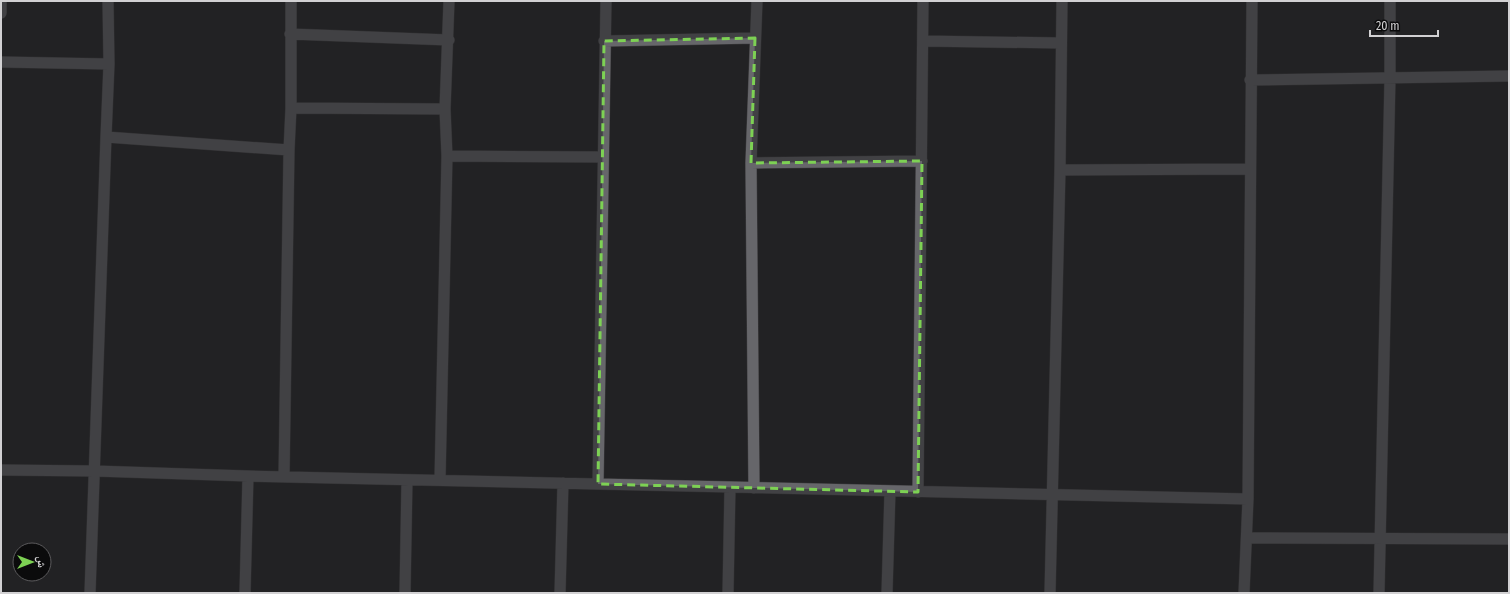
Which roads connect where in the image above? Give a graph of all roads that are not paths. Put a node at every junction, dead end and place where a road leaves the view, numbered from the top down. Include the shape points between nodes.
1 (1, 1) edge
2 (108, 1) edge
3 (291, 1) edge
4 (449, 1) edge
5 (606, 1) edge
6 (757, 1) edge
7 (923, 1) edge
8 (1062, 1) edge
9 (1252, 1) edge
10 (1390, 1) edge
11 (1, 13) edge
12 (290, 34) junction
13 (755, 38) junction
14 (449, 40) junction
15 (604, 41) junction
16 (923, 41) junction
17 (1060, 43) junction
18 (1, 62) edge
19 (109, 64) junction
20 (1509, 76) edge
21 (1390, 78) junction
22 (1250, 80) junction
23 (291, 108) junction
24 (445, 109) junction
25 (106, 137) junction
26 (289, 150) junction
27 (447, 156) junction
28 (603, 157) junction
29 (922, 161) junction
30 (751, 163) junction
31 (1250, 168) junction
32 (1060, 170) junction
33 (1, 470) edge
34 (95, 471) junction
35 (248, 476) junction
36 (284, 477) junction
37 (407, 480) junction
38 (440, 480) junction
39 (563, 483) junction
40 (598, 484) junction
41 (730, 487) junction
42 (754, 488) junction
43 (890, 491) junction
44 (918, 492) junction
45 (1052, 495) junction
46 (1248, 499) junction
47 (1247, 538) junction
48 (1380, 539) junction
49 (1509, 540) edge
50 (90, 593) edge
51 (245, 593) edge
52 (404, 593) edge
53 (560, 593) edge
54 (728, 593) edge
55 (887, 593) edge
56 (1050, 593) edge
57 (1244, 593) edge
58 (1379, 593) edge

1 - 11 street
2 - 19 street
3 - 12 street
4 - 14 street
5 - 15 street
6 - 13 street
7 - 16 street
8 - 17 street
9 - 22 street
10 - 21 street
12 - 14 street
12 - 23 street
13 - 15 street
13 - 30 street
14 - 24 street
15 - 28 street
16 - 17 street
16 - 29 street
17 - 32 street
18 - 19 street
19 - 25 street
20 - 21 street
21 - 22 street
21 - 48 street
22 - 31 street
23 - 24 street
23 - 26 street
24 - 27 street
25 - 26 street
25 - 34 street
26 - 36 street
27 - 28 street
27 - 38 street
28 - 40 street
29 - 30 street
29 - 44 street
30 - 42 street
31 - 32 street
31 - 46 street
32 - 45 street
33 - 34 street
34 - 35 street
34 - 50 street
35 - 36 street
35 - 51 street
36 - 37 street
37 - 38 street
37 - 52 street
38 - 39 street
39 - 40 street
39 - 53 street
40 - 41 street
41 - 42 street
41 - 54 street
42 - 43 street
43 - 44 street
43 - 55 street
44 - 45 street
45 - 46 street
45 - 56 street
46 - 47 street
47 - 48 street
47 - 57 street
48 - 49 street
48 - 58 street

